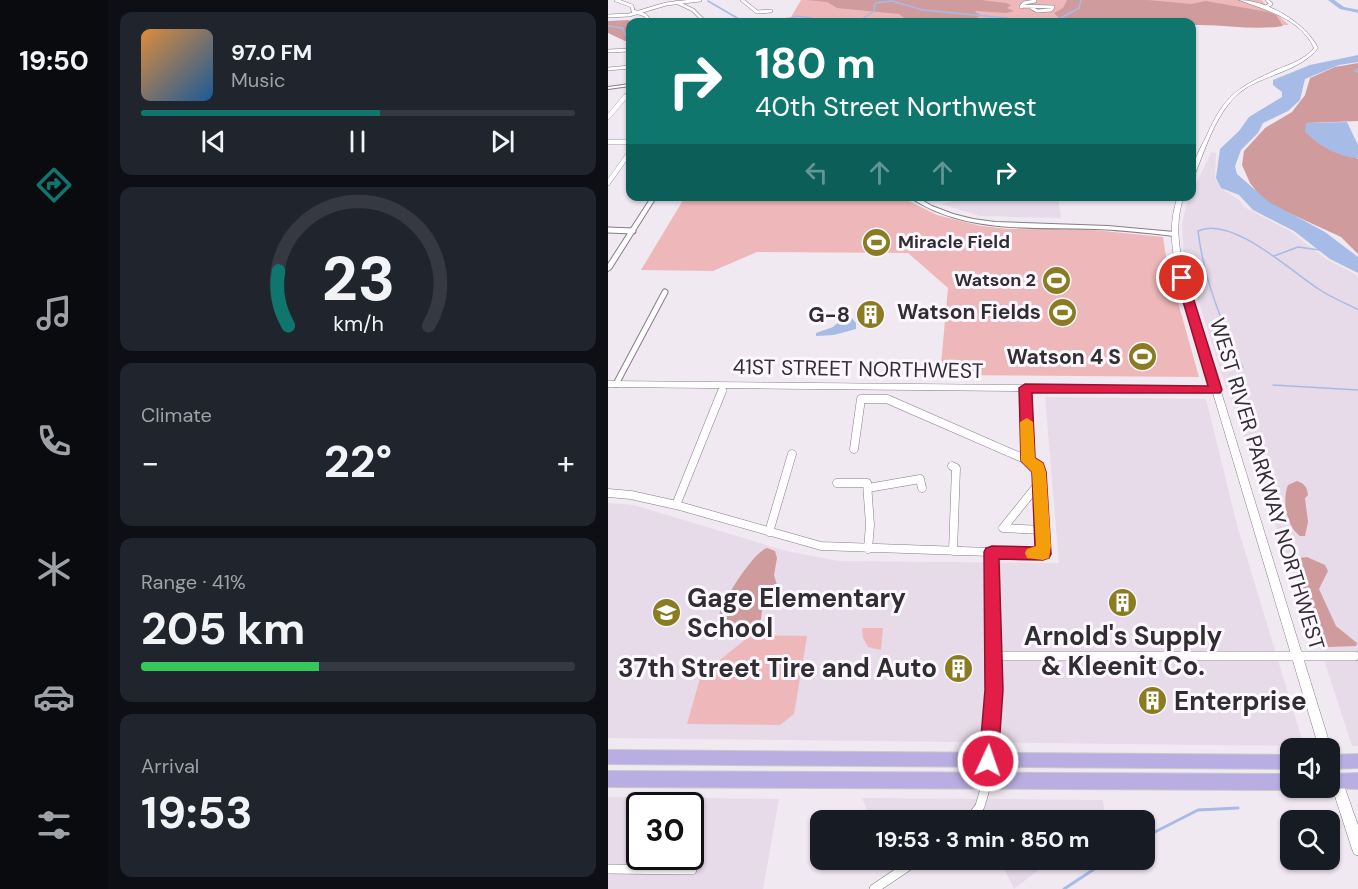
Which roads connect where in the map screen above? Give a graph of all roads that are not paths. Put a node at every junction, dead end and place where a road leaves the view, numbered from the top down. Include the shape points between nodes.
1 (616, 0) edge
2 (700, 0) edge
3 (751, 0) edge
4 (1241, 0) edge
5 (1266, 0) edge
6 (675, 1) edge
7 (742, 1) edge
8 (1035, 2) edge
9 (1266, 7) junction
10 (1032, 8) junction
11 (771, 11) dead end
12 (638, 13) junction
13 (608, 16) edge
14 (648, 18) edge
15 (701, 18) edge
16 (626, 50) edge
17 (608, 51) edge
18 (626, 67) edge
19 (608, 69) edge
20 (626, 86) edge
21 (608, 88) edge
22 (626, 96) edge
23 (608, 117) edge
24 (608, 142) edge
25 (626, 142) edge
26 (626, 157) edge
27 (1196, 166) edge
28 (609, 180) edge
29 (652, 201) edge
30 (919, 201) edge
31 (929, 201) edge
32 (1179, 201) edge
33 (608, 230) edge
34 (633, 231) junction
35 (1173, 233) junction
36 (608, 269) edge
37 (665, 292) dead end
38 (612, 384) edge
39 (724, 386) junction
40 (889, 387) junction
41 (1025, 388) junction
42 (1216, 390) junction
43 (887, 399) junction
44 (854, 449) dead end
45 (792, 454) dead end
46 (1028, 461) junction
47 (952, 466) dead end
48 (1040, 482) junction
49 (837, 483) dead end
50 (868, 488) junction
51 (922, 488) dead end
52 (608, 494) edge
53 (676, 505) junction
54 (1043, 530) junction
55 (769, 532) junction
56 (868, 549) junction
57 (953, 551) junction
58 (992, 552) junction
59 (994, 656) junction
60 (1297, 656) junction
61 (1355, 656) dead end
62 (1322, 738) edge
63 (608, 757) edge
64 (988, 761) junction
65 (1358, 761) edge
66 (1280, 762) edge
67 (1340, 762) edge
68 (608, 779) edge
69 (1358, 781) edge
70 (987, 782) junction
71 (1280, 782) edge
72 (1340, 782) edge
73 (1338, 798) edge
74 (977, 810) edge
75 (1358, 849) edge
76 (608, 869) edge
77 (626, 869) edge
78 (902, 870) edge
79 (874, 889) edge

1 - 12 street
2 - 6 street
3 - 7 street
4 - 9 main road
5 - 9 street via 1271,4
6 - 12 street
6 - 15 street
7 - 11 street via 757,12
8 - 10 street via 1021,7
9 - 27 main road via 1304,32 1314,42 1315,50 1304,60 1234,94
10 - 10 street via 1040,4 1053,7 1037,11
12 - 13 street
12 - 14 street
16 - 17 street
18 - 19 street
20 - 21 street
22 - 23 street
24 - 25 street
26 - 28 street
29 - 34 street
30 - 35 street via 939,212 985,223
31 - 35 street via 950,211 988,220 1104,224
32 - 35 main road
33 - 34 street
34 - 36 street
35 - 42 main road, WEST RIVER PARKWAY NORTHWEST via 1182,278
37 - 38 street
38 - 39 main road, 41ST STREET NORTHWEST
39 - 40 main road, 41ST STREET NORTHWEST
39 - 53 street
40 - 41 main road, 41ST STREET NORTHWEST
40 - 43 street
41 - 42 main road, 41ST STREET NORTHWEST
41 - 46 street
42 - 60 main road, WEST RIVER PARKWAY NORTHWEST
43 - 44 street via 862,399
43 - 46 street
45 - 55 street
46 - 48 street via 1038,467
47 - 57 street via 956,468
48 - 54 street
48 - 54 street via 1003,528
49 - 50 street via 867,483
50 - 51 street via 920,479
50 - 56 street
52 - 53 street
53 - 55 street
54 - 58 street via 1043,554
55 - 56 street via 821,546
56 - 57 street
57 - 58 street
58 - 59 street
59 - 60 street
59 - 64 street
60 - 61 street
60 - 62 main road, WEST RIVER PARKWAY NORTHWEST
63 - 64 main road
64 - 66 main road
64 - 70 street
65 - 67 main road
68 - 70 main road
69 - 72 main road
70 - 71 main road
70 - 74 street
73 - 75 main road
76 - 77 street
78 - 79 street

